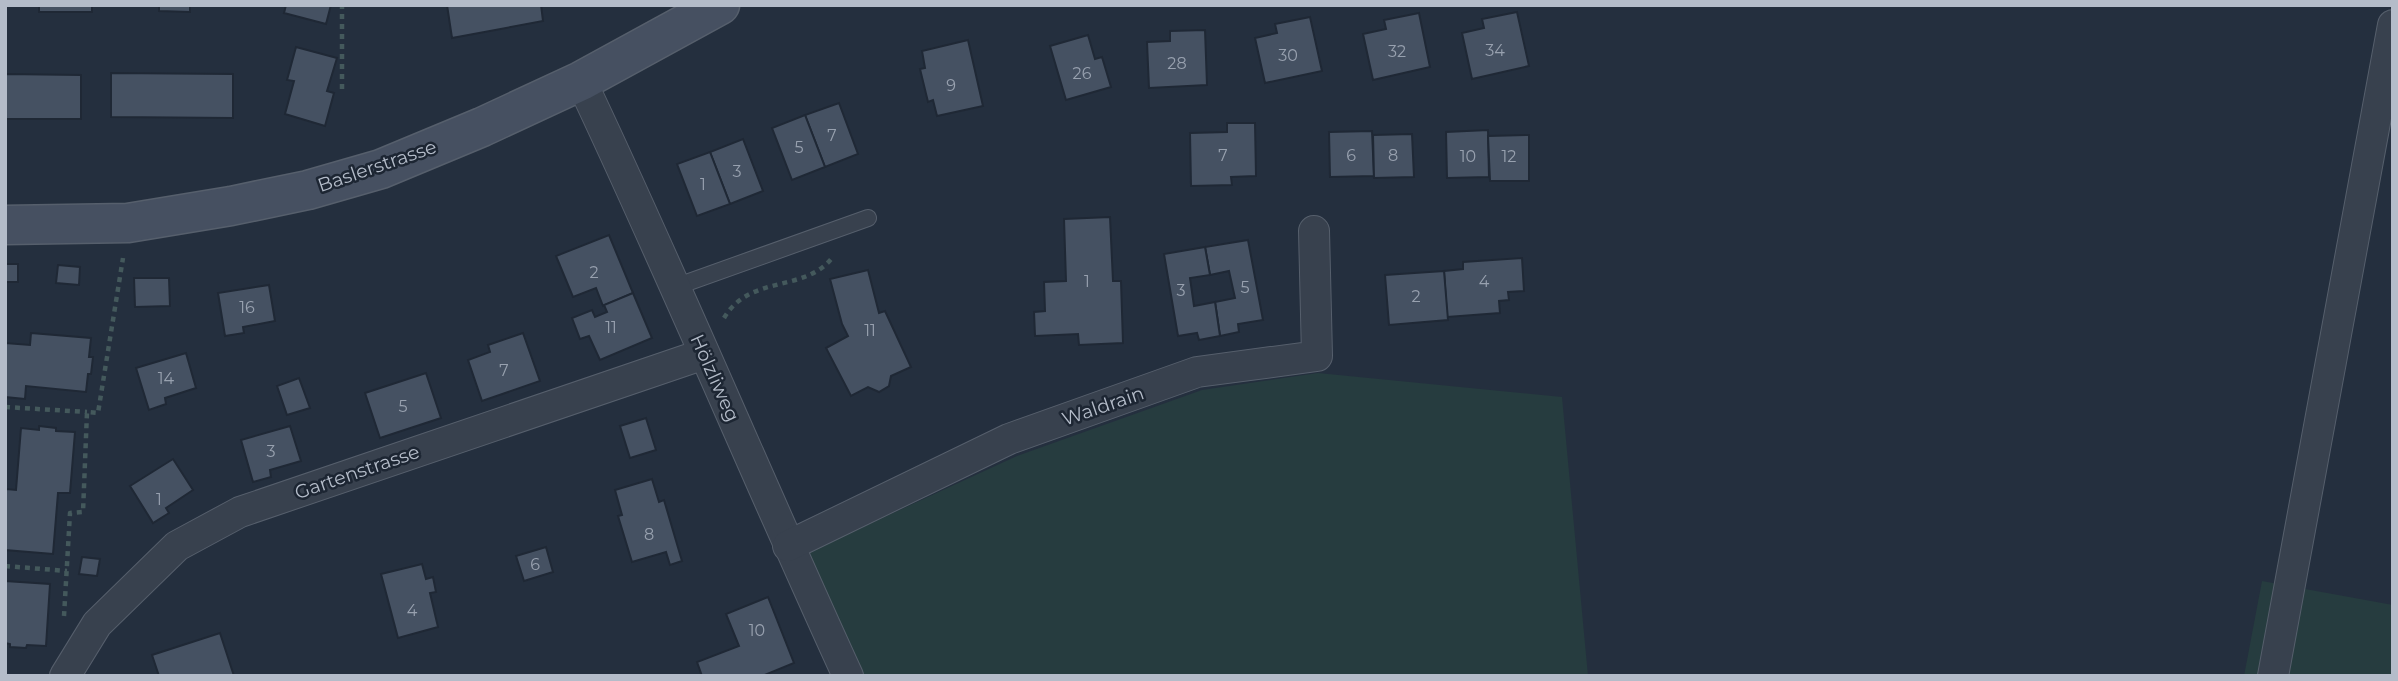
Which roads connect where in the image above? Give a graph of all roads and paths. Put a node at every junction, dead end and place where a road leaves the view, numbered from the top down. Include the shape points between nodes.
1 (342, 5) edge
2 (720, 5) edge
3 (2393, 24) edge
4 (581, 81) junction
5 (342, 89) dead end
6 (868, 218) dead end
7 (128, 223) junction
8 (5, 225) edge
9 (1314, 231) dead end
10 (830, 232) junction
11 (675, 286) junction
12 (706, 359) junction
13 (5, 407) edge
14 (87, 412) junction
15 (788, 546) junction
16 (5, 566) edge
17 (67, 571) junction
18 (63, 624) dead end
19 (65, 676) edge
20 (848, 676) edge
21 (2273, 676) edge

1 - 5 path
2 - 4 main road, Baslerstrasse
3 - 21 street
4 - 7 main road, Baslerstrasse via 381,169 295,193
4 - 11 street, Hölzliweg
6 - 10 lane
7 - 8 main road, Baslerstrasse
7 - 14 path via 98,413
9 - 15 street, Waldrain via 1317,356 1197,372 1009,439
10 - 11 lane
10 - 12 path via 836,254 820,271 754,290 726,314 720,326 720,358
11 - 12 street, Hölzliweg
12 - 15 street, Hölzliweg
12 - 19 street, Gartenstrasse via 240,512 177,546 97,624
13 - 14 path
14 - 17 path via 83,512 70,513
15 - 20 street, Hölzliweg
16 - 17 path
17 - 18 path

